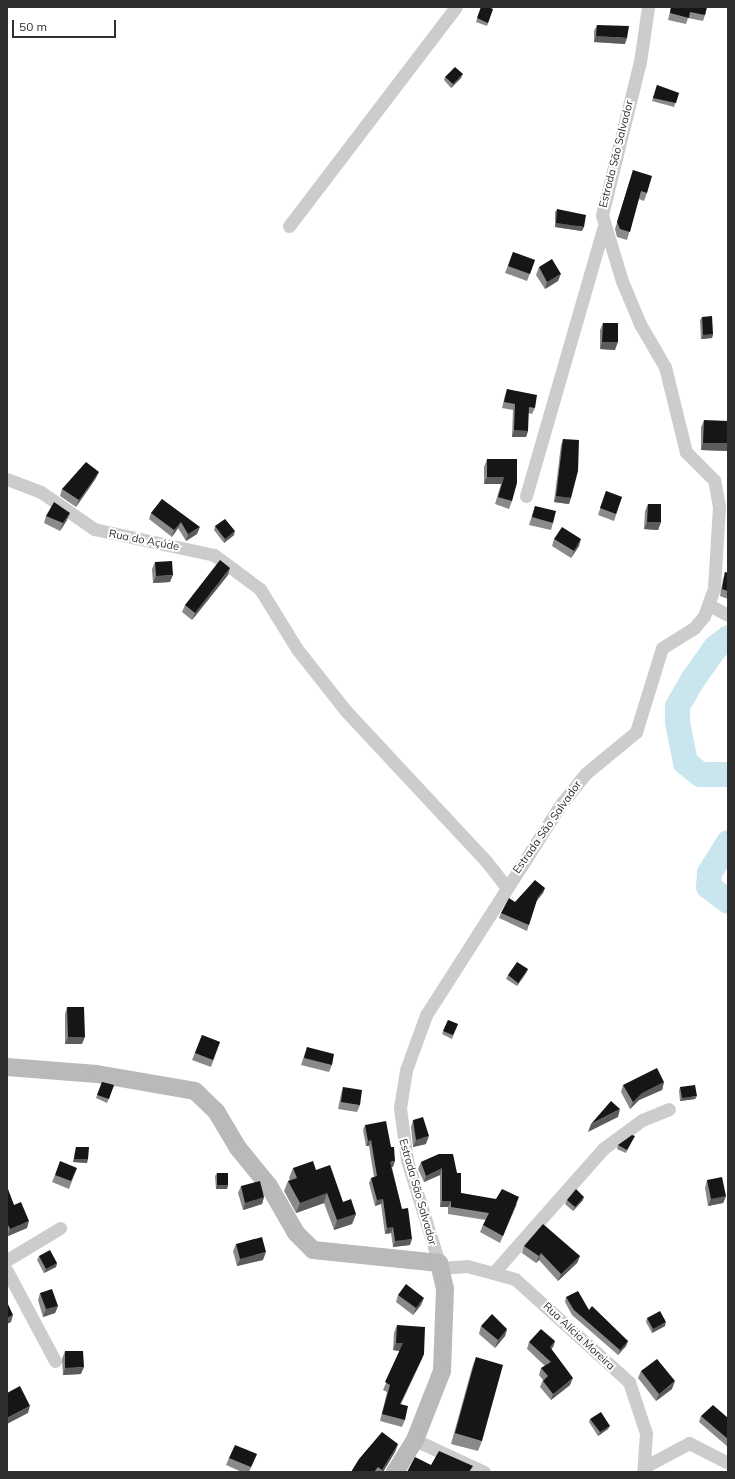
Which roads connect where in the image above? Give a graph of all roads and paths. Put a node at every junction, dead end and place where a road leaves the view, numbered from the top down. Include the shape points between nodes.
1 (456, 7) edge
2 (648, 7) edge
3 (289, 226) dead end
4 (603, 229) junction
5 (7, 479) edge
6 (526, 496) dead end
7 (709, 605) junction
8 (728, 615) edge
9 (506, 887) junction
10 (7, 1067) edge
11 (669, 1109) dead end
12 (60, 1228) dead end
13 (7, 1260) edge
14 (440, 1265) junction
15 (7, 1271) edge
16 (495, 1271) junction
17 (55, 1361) dead end
18 (415, 1440) junction
19 (728, 1463) edge
20 (644, 1469) edge
21 (395, 1472) edge
22 (484, 1472) edge

1 - 3 street
2 - 4 street, Estrada São Salvador via 640,62 603,199
4 - 6 street
4 - 7 street, Estrada São Salvador via 640,324 665,367 686,452 714,480 718,494 714,588
5 - 9 street, Rua do Açúde via 41,492 94,529 214,555 260,590 298,649 346,711
7 - 8 street
7 - 9 street, Estrada São Salvador via 694,628 662,648 636,732 585,774
9 - 14 street, Estrada São Salvador via 426,1015 405,1077 400,1108 401,1131
10 - 14 street via 97,1074 195,1091 216,1111 238,1148 269,1186 296,1233 313,1250
11 - 16 street via 642,1120 604,1148
12 - 13 street
14 - 16 street, Rua Alícia Moreira
14 - 18 street, Estrada São Salvador via 445,1289 442,1371
15 - 17 street
16 - 20 street, Rua Alícia Moreira via 515,1279 542,1301 629,1382 646,1433
18 - 21 street, Estrada São Salvador
18 - 22 street
19 - 20 street via 689,1443

